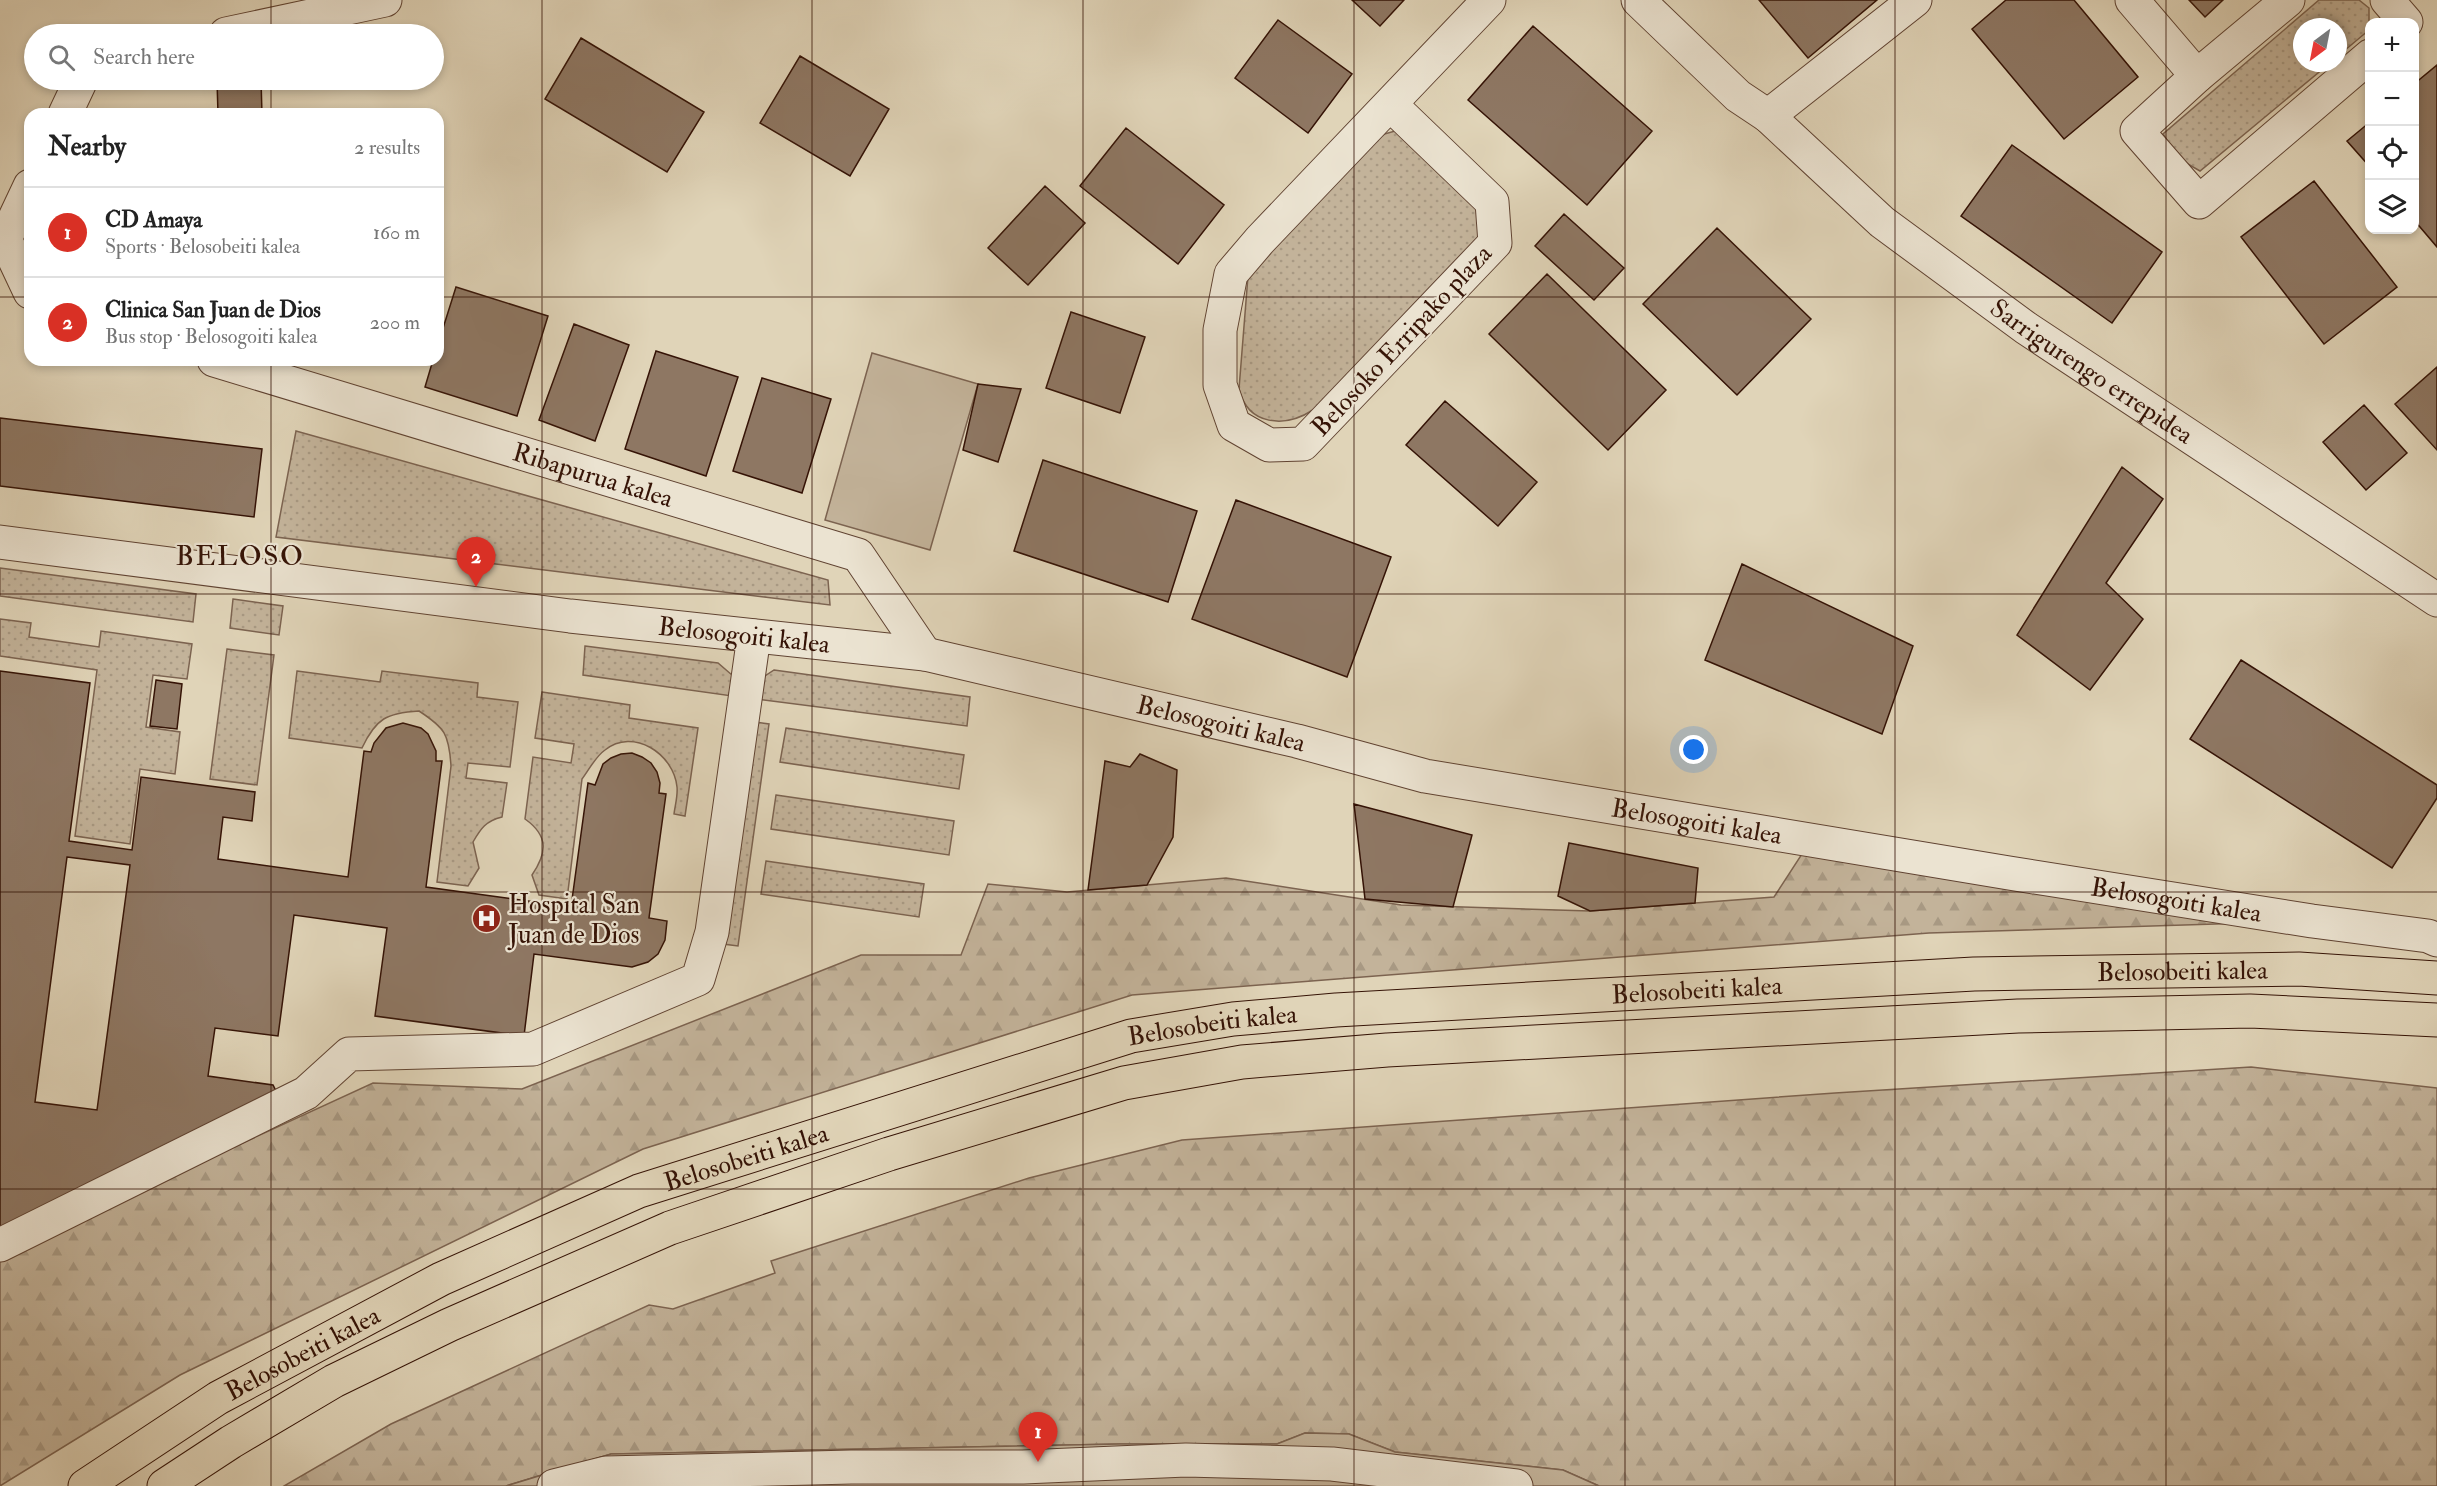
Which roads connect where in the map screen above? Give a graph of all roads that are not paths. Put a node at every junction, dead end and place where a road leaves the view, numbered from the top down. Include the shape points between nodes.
1 (385, 0) edge
2 (1489, 0) edge
3 (1638, 0) edge
4 (1915, 0) edge
5 (2132, 0) edge
6 (2288, 0) edge
7 (2387, 0) edge
8 (2403, 18) edge
9 (273, 24) edge
10 (2365, 60) edge
11 (2197, 76) junction
12 (76, 90) edge
13 (1390, 104) junction
14 (68, 108) edge
15 (1768, 116) junction
16 (24, 199) edge
17 (24, 279) edge
18 (234, 366) edge
19 (0, 542) edge
20 (2437, 600) edge
21 (754, 636) junction
22 (925, 654) junction
23 (2437, 940) edge
24 (2437, 978) edge
25 (2437, 1020) edge
26 (0, 1245) edge
27 (85, 1486) edge
28 (164, 1486) edge
29 (554, 1486) edge
30 (1516, 1486) edge

1 - 9 street
2 - 13 street, Belosoko Erripako plaza
3 - 15 street, Sarrigurengo errepidea via 1738,96
4 - 15 street
5 - 11 street
6 - 11 street
7 - 8 street
10 - 11 street via 2199,202 2137,131
12 - 14 street
13 - 13 street, Belosoko Erripako plaza via 1230,274 1220,330 1220,385 1234,425 1269,445 1303,444 1495,243 1492,202
15 - 20 street, Sarrigurengo errepidea via 1881,222 2026,327
16 - 17 street via 5,239
18 - 22 street, Ribapurua kalea via 858,555
19 - 21 street, Belosogoiti kalea via 471,604
21 - 22 street, Belosogoiti kalea
21 - 26 street via 712,932 698,979 533,1049 349,1054 306,1093
22 - 23 street, Belosogoiti kalea via 1297,741 1425,776
24 - 27 main road, Belosobeiti kalea via 2299,969 1974,974 1336,1010 1233,1019 1131,1036 639,1191 441,1279 218,1398
25 - 28 main road, Belosobeiti kalea via 2250,1011 2018,1016 1387,1050 1242,1062 1124,1083 889,1154 670,1228 449,1325 334,1382
29 - 30 street via 606,1473 1023,1467 1186,1460 1332,1464

